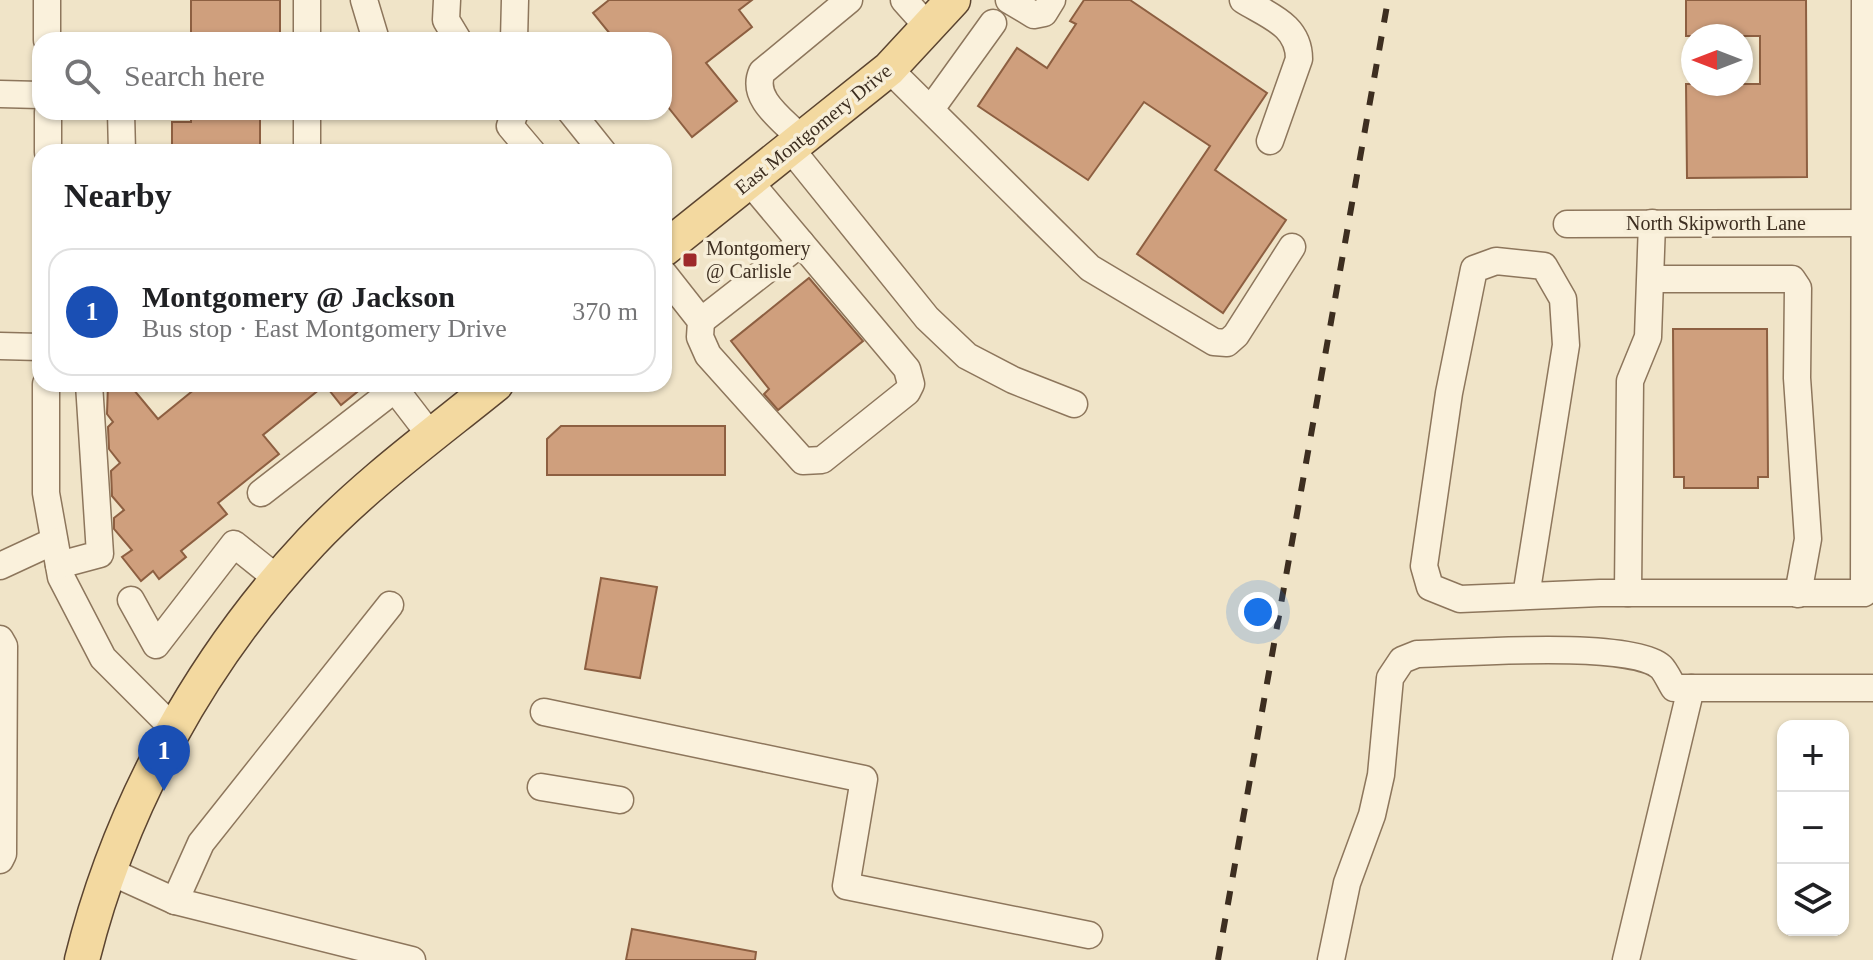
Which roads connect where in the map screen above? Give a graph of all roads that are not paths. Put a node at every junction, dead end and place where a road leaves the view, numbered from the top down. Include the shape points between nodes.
1 (47, 0) edge
2 (307, 0) edge
3 (364, 0) edge
4 (447, 0) edge
5 (849, 0) edge
6 (904, 0) edge
7 (953, 0) edge
8 (1009, 0) edge
9 (1052, 0) edge
10 (1243, 0) edge
11 (1865, 0) edge
12 (520, 1) edge
13 (993, 23) dead end
14 (929, 28) junction
15 (47, 32) edge
16 (307, 32) edge
17 (374, 32) edge
18 (453, 32) edge
19 (513, 32) edge
20 (889, 69) junction
21 (0, 94) edge
22 (32, 95) edge
23 (931, 109) junction
24 (48, 120) edge
25 (121, 120) edge
26 (307, 120) edge
27 (512, 120) edge
28 (585, 120) edge
29 (1270, 141) dead end
30 (796, 143) junction
31 (48, 144) edge
32 (122, 144) edge
33 (307, 144) edge
34 (525, 144) edge
35 (599, 144) edge
36 (749, 181) junction
37 (1652, 223) junction
38 (1865, 223) junction
39 (1567, 224) dead end
40 (672, 236) edge
41 (801, 243) junction
42 (1292, 247) dead end
43 (1651, 279) junction
44 (672, 284) edge
45 (701, 321) junction
46 (0, 346) edge
47 (32, 347) edge
48 (46, 392) edge
49 (90, 392) edge
50 (386, 392) edge
51 (398, 392) edge
52 (478, 392) edge
53 (1074, 404) dead end
54 (431, 436) junction
55 (261, 493) dead end
56 (57, 553) junction
57 (5, 559) edge
58 (279, 580) junction
59 (1628, 593) junction
60 (1798, 594) junction
61 (1526, 596) junction
62 (131, 600) dead end
63 (390, 605) dead end
64 (0, 639) edge
65 (1691, 688) junction
66 (1873, 688) edge
67 (544, 712) dead end
68 (174, 729) junction
69 (541, 787) dead end
70 (620, 800) dead end
71 (0, 860) edge
72 (109, 871) junction
73 (175, 901) junction
74 (1089, 935) dead end
75 (82, 960) edge
76 (412, 960) edge
77 (1331, 960) edge
78 (1626, 960) edge

1 - 15 street
2 - 16 street
3 - 17 street
4 - 18 street via 446,20
5 - 30 street via 762,72 757,82 759,94
6 - 14 street
7 - 14 main road, East Montgomery Drive
8 - 9 street via 1034,15 1044,13
10 - 29 street via 1291,29 1299,45 1299,59
11 - 38 street
12 - 19 street
13 - 23 street
14 - 20 main road, East Montgomery Drive
20 - 23 street
20 - 30 main road, East Montgomery Drive
21 - 22 street
23 - 42 street via 1090,268 1214,342 1227,343 1236,335
24 - 31 street
25 - 32 street
26 - 33 street
27 - 34 street via 510,126
28 - 35 street
30 - 36 main road, East Montgomery Drive
30 - 53 street via 927,318 967,356
36 - 40 main road, East Montgomery Drive
36 - 41 street
37 - 38 street, North Skipworth Lane
37 - 39 street, North Skipworth Lane
37 - 43 street
38 - 60 street via 1864,593
41 - 45 street
41 - 45 street via 910,375 907,392 822,460 803,461 708,355 700,337
43 - 59 street via 1648,337 1630,381
43 - 60 street via 1792,279 1798,288 1797,378 1808,539
44 - 45 street
46 - 47 street
48 - 56 street via 46,493
49 - 56 street via 100,554
50 - 55 street
51 - 54 street
52 - 54 main road
54 - 58 main road via 311,542
56 - 57 street
56 - 68 street via 61,577 103,658
58 - 62 street via 234,544 156,645
58 - 68 main road
59 - 60 street
59 - 61 street
61 - 61 street via 1460,599 1430,587 1424,566 1449,393 1474,269 1496,261 1544,266 1563,299 1566,345
63 - 73 street via 201,843
64 - 71 street
65 - 66 street
65 - 77 street via 1674,688 1661,667 1637,655 1599,651 1417,654 1402,660 1390,678 1381,775 1347,883
65 - 78 street
67 - 74 street via 864,779 846,886
68 - 72 main road via 121,835
69 - 70 street
72 - 73 street
72 - 75 main road
73 - 76 street

